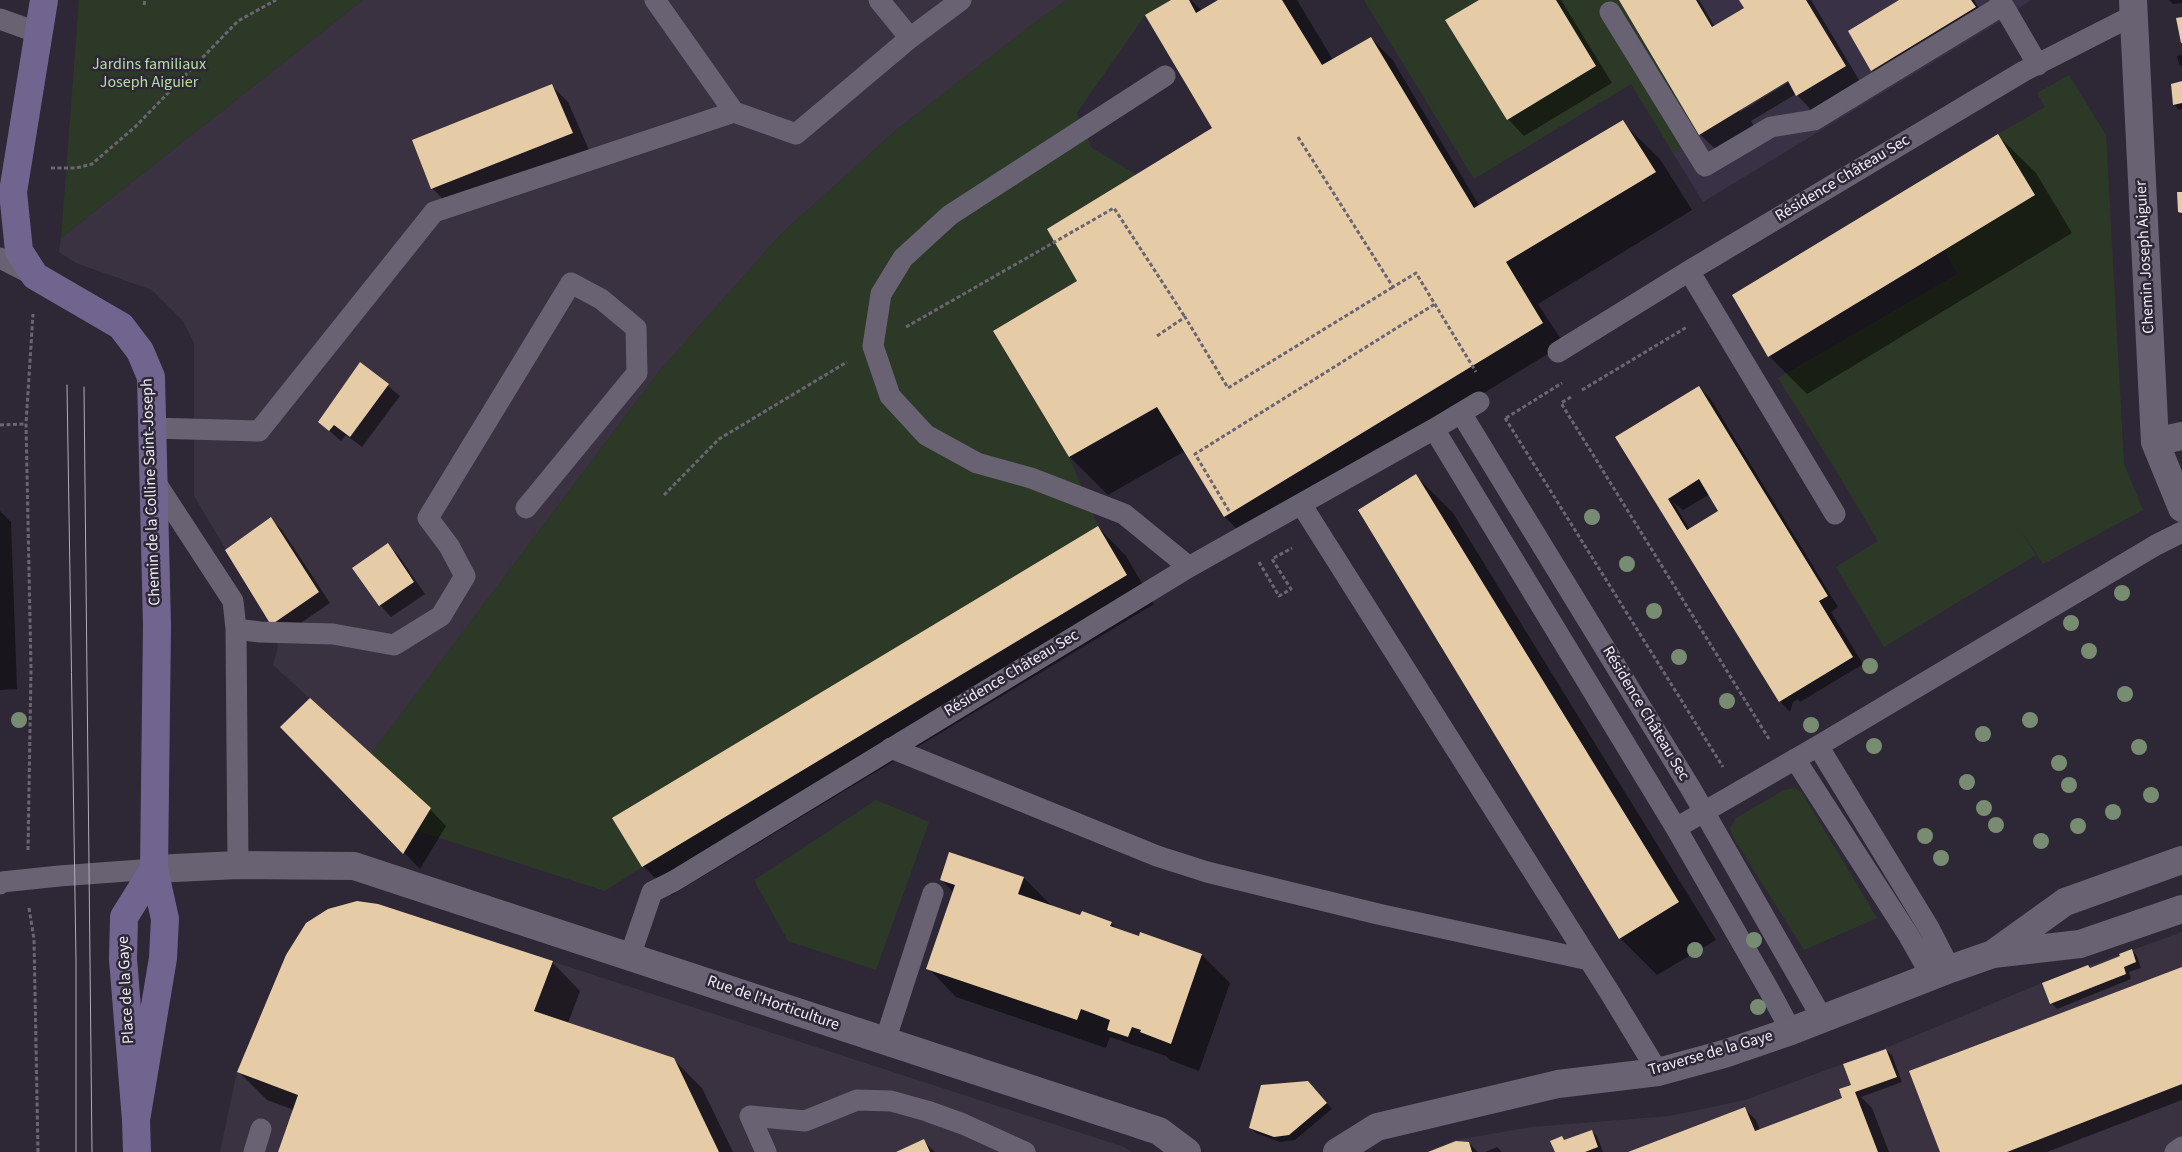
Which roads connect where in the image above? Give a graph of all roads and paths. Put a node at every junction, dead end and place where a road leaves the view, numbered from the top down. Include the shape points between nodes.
1 (44, 0) edge
2 (145, 0) edge
3 (276, 0) edge
4 (655, 0) edge
5 (879, 0) edge
6 (961, 0) edge
7 (2002, 3) edge
8 (144, 5) dead end
9 (2133, 8) edge
10 (1610, 12) dead end
11 (0, 19) edge
12 (39, 33) junction
13 (910, 38) junction
14 (2038, 64) junction
15 (1165, 76) dead end
16 (734, 112) junction
17 (1298, 137) dead end
18 (10, 183) edge
19 (0, 258) edge
20 (1688, 271) junction
21 (35, 276) junction
22 (1393, 287) junction
23 (1435, 304) junction
24 (1713, 312) junction
25 (1185, 317) junction
26 (1157, 336) dead end
27 (874, 346) junction
28 (1558, 352) dead end
29 (1473, 366) dead end
30 (1568, 379) dead end
31 (1582, 390) dead end
32 (1571, 397) dead end
33 (1505, 418) dead end
34 (26, 424) junction
35 (0, 425) edge
36 (152, 428) junction
37 (1434, 429) junction
38 (1512, 430) dead end
39 (2182, 436) edge
40 (2155, 442) junction
41 (154, 480) junction
42 (664, 495) dead end
43 (1301, 504) junction
44 (526, 508) dead end
45 (2182, 508) edge
46 (1230, 514) dead end
47 (1835, 514) dead end
48 (2182, 532) edge
49 (1276, 565) dead end
50 (1189, 566) junction
51 (1264, 571) dead end
52 (236, 629) junction
53 (1771, 742) dead end
54 (1818, 746) junction
55 (891, 748) junction
56 (1795, 759) junction
57 (1724, 769) dead end
58 (1704, 811) junction
59 (1676, 828) junction
60 (2182, 860) edge
61 (238, 865) junction
62 (154, 869) junction
63 (28, 879) junction
64 (0, 884) edge
65 (933, 893) dead end
66 (2182, 909) edge
67 (1993, 954) junction
68 (630, 956) junction
69 (1589, 960) junction
70 (1941, 972) junction
71 (1822, 1018) junction
72 (1790, 1032) junction
73 (885, 1041) junction
74 (1658, 1072) junction
75 (136, 1120) junction
76 (261, 1129) dead end
77 (2182, 1147) edge
78 (38, 1152) edge
79 (137, 1152) edge
80 (254, 1152) edge
81 (766, 1152) edge
82 (1025, 1152) edge
83 (1187, 1152) edge
84 (1337, 1152) edge
85 (2175, 1152) edge

1 - 12 street, Chemin de la Colline Saint-Joseph
2 - 8 path
3 - 18 path via 238,21 136,126 92,164
4 - 16 lane
5 - 13 lane
6 - 13 lane
7 - 10 lane via 1814,120 1771,127 1705,166
7 - 14 lane
9 - 14 lane, Résidence Château Sec
9 - 40 street, Chemin Joseph Aiguier
11 - 12 lane
12 - 18 street, Chemin de la Colline Saint-Joseph
13 - 16 lane via 796,134
14 - 20 lane, Résidence Château Sec
15 - 27 lane via 950,215 903,258 881,294
16 - 36 lane via 434,212 259,431
17 - 22 path
18 - 21 street, Chemin de la Colline Saint-Joseph via 18,251
19 - 21 lane
20 - 24 lane
20 - 28 lane, Résidence Château Sec
21 - 34 path
21 - 36 street, Chemin de la Colline Saint-Joseph via 121,326 140,351 150,377
22 - 23 path via 1416,273
22 - 25 path via 1228,388
23 - 29 path
23 - 46 path via 1195,454
24 - 31 path
24 - 47 lane
25 - 26 path
25 - 27 path via 1114,208
27 - 42 path via 719,438
27 - 50 lane via 890,396 926,435 977,463 1031,478 1124,514
30 - 33 path
32 - 53 path via 1561,403
34 - 35 path
34 - 63 path via 31,669
36 - 41 street, Chemin de la Colline Saint-Joseph
37 - 43 lane, Résidence Château Sec
37 - 58 lane, Résidence Château Sec via 1470,407
37 - 59 lane, Résidence Château Sec
38 - 57 path
39 - 40 street
40 - 45 street, Chemin Joseph Aiguier
41 - 52 lane via 233,601
41 - 62 street, Chemin de la Colline Saint-Joseph via 157,636
43 - 50 lane, Résidence Château Sec
43 - 69 lane
44 - 52 lane via 637,373 636,328 601,299 572,283 428,518 449,546 465,576 441,616 394,646 333,634
48 - 54 lane
49 - 51 path via 1291,589 1279,596
50 - 55 lane, Résidence Château Sec
52 - 61 lane
54 - 56 lane
54 - 70 lane via 1929,928
55 - 68 lane, Résidence Château Sec via 652,892
55 - 69 lane via 1138,848 1207,872 1378,914
56 - 58 lane
56 - 70 lane via 1909,936
58 - 59 lane
58 - 71 lane, Résidence Château Sec
59 - 72 lane, Résidence Château Sec
60 - 67 street, Traverse de la Gaye via 2065,902
61 - 62 street
61 - 68 street, Rue de l'Horticulture via 354,866
62 - 63 lane
62 - 75 street, Place de la Gaye via 164,919 163,958
62 - 75 street, Place de la Gaye via 124,916 123,959
63 - 64 lane
63 - 78 path via 27,900 34,939
65 - 73 lane
66 - 67 street, Traverse de la Gaye via 2080,944
67 - 70 street, Traverse de la Gaye
68 - 73 street, Rue de l'Horticulture
69 - 74 lane
70 - 71 street, Traverse de la Gaye
71 - 72 street, Traverse de la Gaye
72 - 74 street, Traverse de la Gaye
73 - 83 street, Rue de l'Horticulture via 1159,1131
74 - 84 street, Traverse de la Gaye via 1558,1084 1377,1127
75 - 79 street, Place de la Gaye
76 - 80 lane
77 - 85 lane
81 - 82 lane via 750,1116 805,1121 857,1100 891,1101 927,1111

